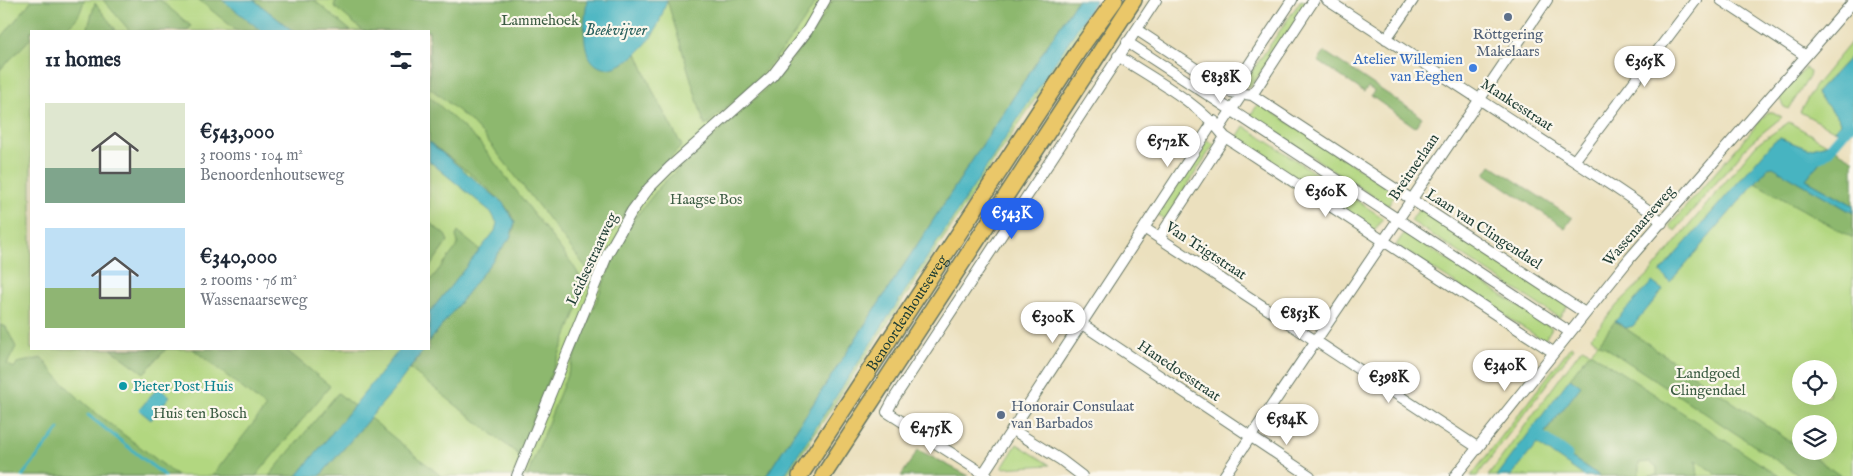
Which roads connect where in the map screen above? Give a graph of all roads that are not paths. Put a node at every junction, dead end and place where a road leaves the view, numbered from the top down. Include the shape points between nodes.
1 (825, 0) edge
2 (1115, 0) edge
3 (1134, 0) edge
4 (1156, 0) edge
5 (1292, 0) edge
6 (1314, 0) edge
7 (1327, 0) edge
8 (1414, 0) edge
9 (1547, 0) edge
10 (1696, 0) edge
11 (1721, 0) edge
12 (1853, 2) edge
13 (1137, 30) junction
14 (1386, 39) junction
15 (1127, 42) junction
16 (1118, 56) junction
17 (1806, 56) junction
18 (1231, 92) junction
19 (1248, 94) junction
20 (1479, 98) junction
21 (1232, 110) junction
22 (1219, 129) junction
23 (1574, 161) junction
24 (1411, 199) junction
25 (1397, 219) junction
26 (1662, 223) junction
27 (1144, 228) junction
28 (1159, 238) junction
29 (1383, 240) junction
30 (1585, 313) junction
31 (1082, 324) junction
32 (1570, 332) junction
33 (1315, 341) junction
34 (1553, 352) junction
35 (1013, 430) junction
36 (1250, 437) junction
37 (1477, 447) junction
38 (985, 475) edge
39 (517, 476) edge
40 (800, 476) edge
41 (823, 476) edge
42 (1082, 476) edge
43 (1224, 476) edge
44 (1310, 476) edge
45 (1455, 476) edge

1 - 39 street, Leidsestraatweg via 807,31 772,76 670,167 632,211 608,253
2 - 40 main road, Benoordenhoutseweg
3 - 41 main road, Benoordenhoutseweg
4 - 13 street
5 - 18 street
6 - 19 street
7 - 14 street, Mankesstraat
8 - 14 street
9 - 20 street, Breitnerlaan
10 - 23 street
11 - 17 street
12 - 17 street, Wassenaarseweg
13 - 15 street
13 - 18 street, Laan van Clingendael
14 - 20 street, Mankesstraat
15 - 16 street
15 - 21 street
16 - 22 street
16 - 38 street via 887,412
17 - 26 street, Wassenaarseweg
18 - 19 street, Laan van Clingendael
19 - 21 street
19 - 24 street, Laan van Clingendael
20 - 23 street, Mankesstraat
20 - 24 street, Breitnerlaan
21 - 22 street
21 - 25 street
22 - 27 street
22 - 28 street
22 - 29 street
23 - 26 street, Mankesstraat via 1651,212
24 - 25 street, Breitnerlaan
24 - 30 street, Laan van Clingendael
25 - 29 street, Breitnerlaan
25 - 32 street
26 - 30 street, Wassenaarseweg
27 - 28 street, Van Trigtstraat
27 - 31 street
28 - 33 street, Van Trigtstraat
29 - 33 street, Breitnerlaan
29 - 34 street
30 - 32 street, Wassenaarseweg
31 - 35 street
31 - 36 street, Hanedoesstraat
32 - 34 street, Wassenaarseweg
33 - 36 street, Breitnerlaan
33 - 37 street, Van Trigtstraat
34 - 37 street, Wassenaarseweg
35 - 38 street
35 - 42 street
36 - 43 street, Breitnerlaan
36 - 44 street, Hanedoesstraat
37 - 45 street, Wassenaarseweg

